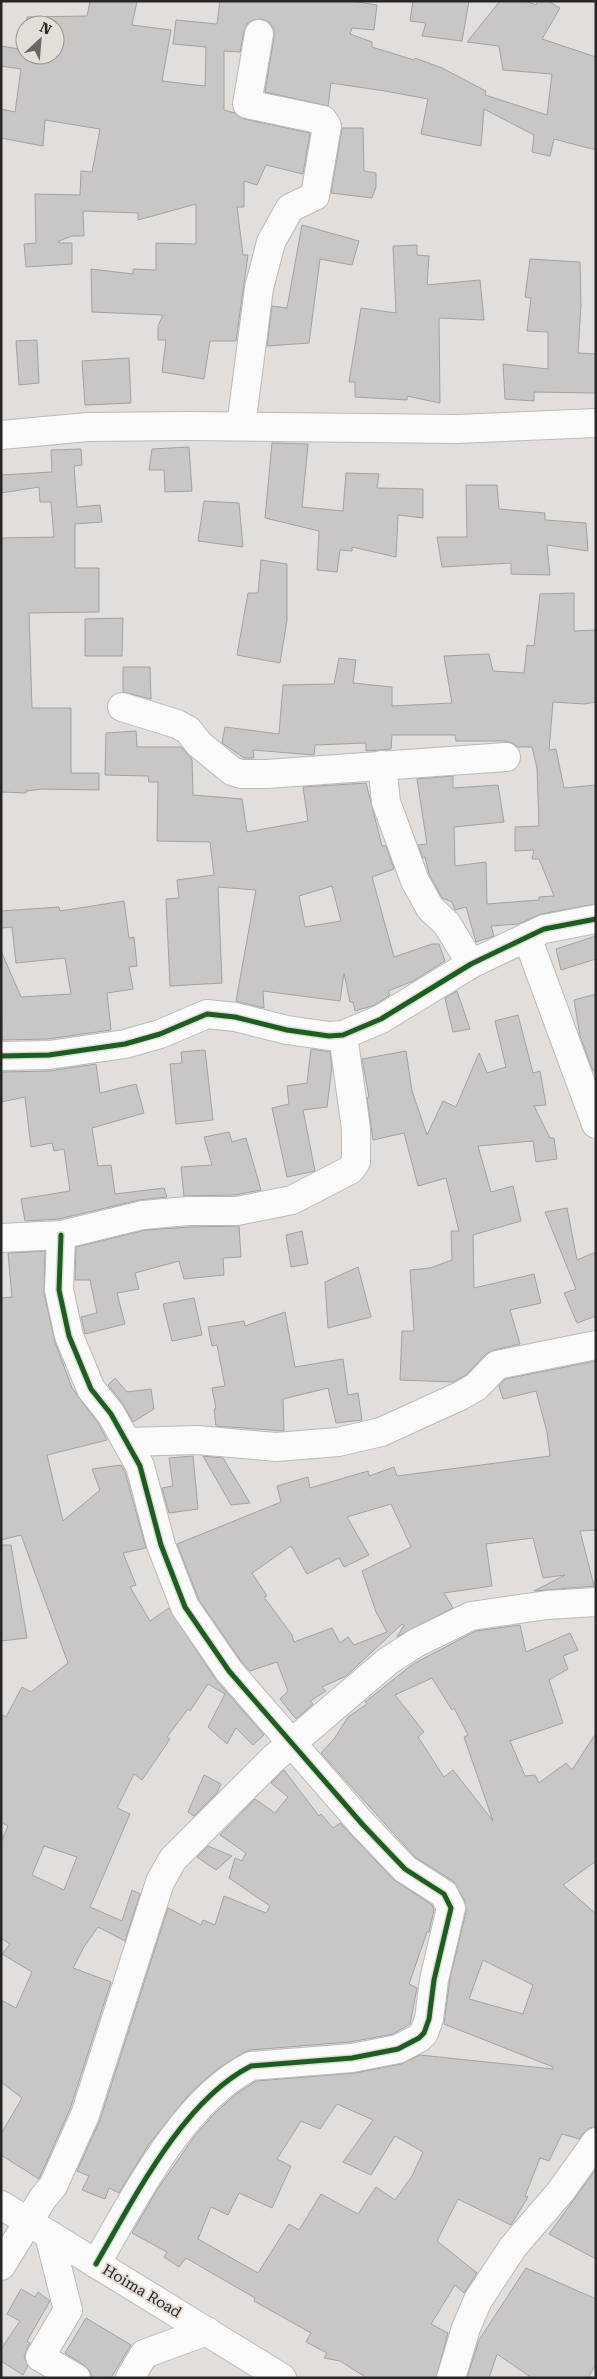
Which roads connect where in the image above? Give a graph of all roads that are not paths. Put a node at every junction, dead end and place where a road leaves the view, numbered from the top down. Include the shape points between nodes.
1 (259, 34) dead end
2 (596, 423) edge
3 (241, 426) junction
4 (1, 435) edge
5 (122, 706) dead end
6 (506, 756) dead end
7 (382, 766) junction
8 (596, 919) edge
9 (527, 937) junction
10 (472, 964) junction
11 (343, 1035) junction
12 (1, 1056) edge
13 (596, 1124) edge
14 (61, 1235) junction
15 (1, 1238) edge
16 (596, 1345) edge
17 (127, 1442) junction
18 (596, 1602) edge
19 (290, 1744) junction
20 (596, 2142) edge
21 (1, 2205) edge
22 (39, 2228) junction
23 (96, 2264) junction
24 (1, 2266) edge
25 (207, 2331) junction
26 (76, 2378) edge
27 (130, 2378) edge
28 (282, 2378) edge
29 (451, 2378) edge

1 - 3 street via 247,104 323,120 327,126 316,196 290,208 271,242 259,288
2 - 3 street via 457,429
3 - 4 street via 88,427
5 - 7 street via 188,730 199,744 232,771 241,774
6 - 7 street
7 - 10 street via 386,802 415,882 430,908 447,924
8 - 9 street via 544,929
9 - 10 street
9 - 13 street
10 - 11 street via 381,1019
11 - 12 street via 287,1030 235,1017 207,1014 160,1034 125,1044 49,1056
11 - 14 street via 356,1129 356,1162 350,1170 292,1200 237,1211 143,1215
14 - 15 street
14 - 17 street via 59,1290 70,1336 91,1389
16 - 17 street via 497,1365 476,1387 460,1396 381,1432 338,1442 276,1447 197,1440
17 - 19 street via 140,1466 161,1545 185,1607 229,1671
18 - 19 street via 471,1616 388,1660
19 - 22 street via 180,1852 165,1871 84,2115 54,2186 43,2198
19 - 23 street via 396,1861 433,1885 449,1901 450,1915 424,2033 398,2048 352,2058 250,2066 242,2070 213,2094 162,2151
20 - 29 street via 561,2191 513,2247 478,2300
21 - 22 street, Hoima Road
22 - 23 street, Hoima Road
22 - 24 street
22 - 26 street via 68,2310 40,2357
23 - 25 street, Hoima Road
25 - 27 street via 144,2354
25 - 28 street, Hoima Road

